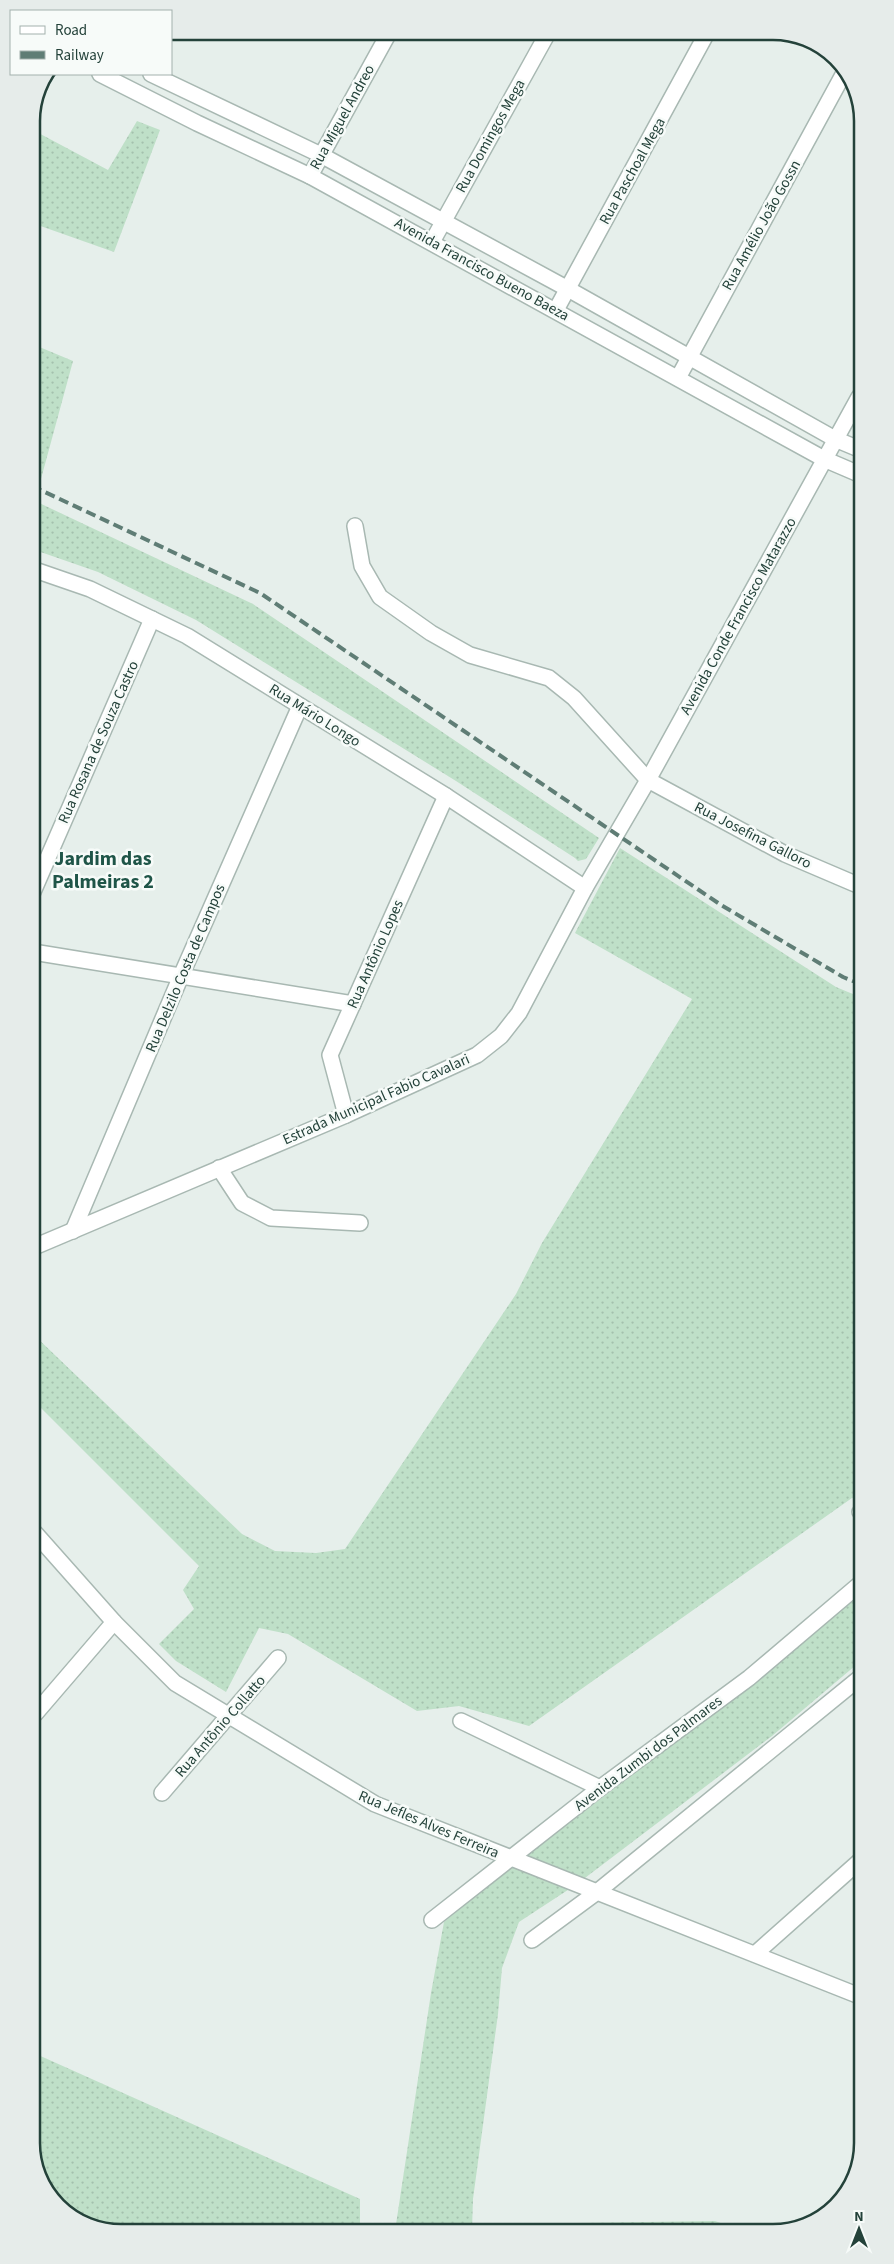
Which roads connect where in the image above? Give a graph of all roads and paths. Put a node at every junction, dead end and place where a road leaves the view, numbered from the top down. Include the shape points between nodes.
1 (385, 40) edge
2 (544, 40) edge
3 (704, 40) edge
4 (102, 75) edge
5 (153, 75) edge
6 (841, 78) edge
7 (206, 102) junction
8 (197, 123) junction
9 (321, 155) junction
10 (310, 176) junction
11 (443, 221) junction
12 (432, 242) junction
13 (568, 289) junction
14 (556, 310) junction
15 (689, 357) junction
16 (678, 378) junction
17 (854, 406) edge
18 (835, 439) junction
19 (854, 447) edge
20 (824, 459) junction
21 (854, 472) edge
22 (355, 526) dead end
23 (40, 572) edge
24 (152, 619) junction
25 (300, 706) junction
26 (648, 780) junction
27 (446, 796) junction
28 (616, 834) joint
29 (40, 876) edge
30 (854, 883) edge
31 (585, 888) junction
32 (40, 954) edge
33 (181, 976) junction
34 (353, 1004) junction
35 (346, 1114) junction
36 (219, 1168) junction
37 (360, 1223) dead end
38 (73, 1231) junction
39 (40, 1245) edge
40 (40, 1541) edge
41 (854, 1590) edge
42 (114, 1622) junction
43 (278, 1658) dead end
44 (854, 1683) edge
45 (40, 1708) edge
46 (228, 1716) junction
47 (461, 1721) dead end
48 (600, 1788) junction
49 (162, 1793) dead end
50 (510, 1858) junction
51 (854, 1866) edge
52 (597, 1892) junction
53 (432, 1920) dead end
54 (532, 1940) dead end
55 (755, 1954) junction
56 (854, 1994) edge

1 - 9 street, Rua Miguel Andreo
2 - 11 street, Rua Domingos Mega
3 - 13 street, Rua Paschoal Mega
4 - 8 street, Avenida Francisco Bueno Baeza
5 - 7 street, Avenida Francisco Bueno Baeza
6 - 15 street, Rua Amélio João Gossn
7 - 8 street
7 - 9 street, Avenida Francisco Bueno Baeza
8 - 10 street, Avenida Francisco Bueno Baeza
9 - 10 street, Rua Miguel Andreo
9 - 11 street, Avenida Francisco Bueno Baeza
10 - 12 street, Avenida Francisco Bueno Baeza
11 - 12 street, Rua Domingos Mega
11 - 13 street, Avenida Francisco Bueno Baeza
12 - 14 street, Avenida Francisco Bueno Baeza
13 - 14 street, Rua Paschoal Mega
13 - 15 street, Avenida Francisco Bueno Baeza
14 - 16 street, Avenida Francisco Bueno Baeza
15 - 16 street, Rua Amélio João Gossn
15 - 18 street, Avenida Francisco Bueno Baeza
16 - 20 street, Avenida Francisco Bueno Baeza
17 - 18 street, Avenida Conde Francisco Matarazzo
18 - 19 street, Avenida Francisco Bueno Baeza
18 - 20 street, Avenida Conde Francisco Matarazzo
20 - 21 street, Avenida Francisco Bueno Baeza
20 - 26 street, Avenida Conde Francisco Matarazzo
22 - 26 street, Rua Josefina Galloro via 362,566 380,597 431,633 470,655 549,678 574,698
23 - 24 street, Rua Mário Longo via 90,589
24 - 25 street, Rua Mário Longo via 187,636
24 - 29 street, Rua Rosana de Souza Castro
25 - 27 street, Rua Mário Longo
25 - 33 street, Rua Delzilo Costa de Campos
26 - 28 street, Avenida Conde Francisco Matarazzo
26 - 30 street, Rua Josefina Galloro via 785,854
27 - 31 street, Rua Mário Longo
27 - 34 street, Rua Antônio Lopes
28 - 31 street, Estrada Municipal Fabio Cavalari
31 - 35 street, Estrada Municipal Fabio Cavalari via 519,1013 501,1036 477,1055
32 - 33 street
33 - 34 street
33 - 38 street, Rua Delzilo Costa de Campos
34 - 35 street, Rua Antônio Lopes via 330,1055
35 - 36 street, Estrada Municipal Fabio Cavalari
36 - 37 street via 242,1203 271,1218
36 - 38 street, Estrada Municipal Fabio Cavalari
38 - 39 street, Estrada Municipal Fabio Cavalari
40 - 42 street, Rua Jefles Alves Ferreira
41 - 48 street, Avenida Zumbi dos Palmares via 749,1678
42 - 45 street
42 - 46 street, Rua Jefles Alves Ferreira via 175,1683
43 - 46 street, Rua Antônio Collatto
44 - 52 street
46 - 49 street, Rua Antônio Collatto
46 - 50 street, Rua Jefles Alves Ferreira via 374,1804
47 - 48 street
48 - 50 street, Avenida Zumbi dos Palmares
50 - 52 street, Rua Jefles Alves Ferreira
50 - 53 street, Avenida Zumbi dos Palmares
51 - 55 street
52 - 54 street
52 - 55 street, Rua Jefles Alves Ferreira
55 - 56 street, Rua Jefles Alves Ferreira

